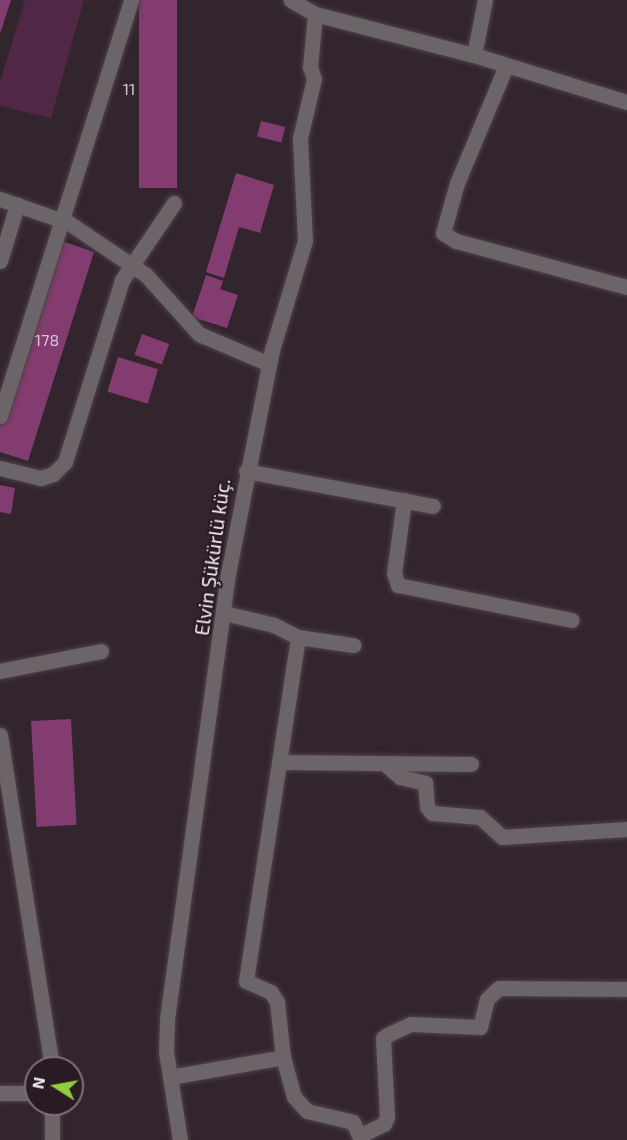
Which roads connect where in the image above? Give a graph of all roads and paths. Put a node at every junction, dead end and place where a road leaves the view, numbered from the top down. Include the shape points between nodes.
1 (131, 0) edge
2 (291, 0) edge
3 (485, 0) edge
4 (315, 14) junction
5 (474, 56) junction
6 (506, 66) junction
7 (627, 102) edge
8 (0, 199) edge
9 (174, 203) dead end
10 (18, 205) junction
11 (61, 220) junction
12 (0, 261) edge
13 (130, 265) junction
14 (627, 287) edge
15 (269, 364) junction
16 (0, 416) edge
17 (0, 468) edge
18 (246, 471) junction
19 (404, 500) junction
20 (433, 506) dead end
21 (224, 613) junction
22 (572, 620) dead end
23 (298, 637) junction
24 (353, 645) dead end
25 (100, 651) dead end
26 (0, 671) edge
27 (0, 735) edge
28 (279, 762) junction
29 (384, 763) junction
30 (471, 764) dead end
31 (6, 807) edge
32 (627, 829) edge
33 (627, 989) edge
34 (50, 1056) edge
35 (283, 1057) junction
36 (170, 1077) junction
37 (24, 1093) edge
38 (0, 1094) edge
39 (52, 1116) edge
40 (361, 1137) edge
41 (52, 1140) edge
42 (180, 1140) edge

1 - 11 street
2 - 4 street
3 - 5 street
4 - 5 street
4 - 15 street, Elvin Şükürlü küç. via 310,67 314,79 300,138 305,241
5 - 6 street
6 - 7 street
6 - 14 street via 457,183 443,232 456,241
8 - 10 street
9 - 13 street
10 - 11 street
10 - 12 street
11 - 13 street
11 - 16 street
13 - 15 street via 146,275 199,334
13 - 17 street via 65,462 53,474 41,478
15 - 18 street, Elvin Şükürlü küç.
18 - 19 street
18 - 21 street, Elvin Şükürlü küç.
19 - 20 street
19 - 22 street via 394,573 398,585
21 - 23 street via 274,625
21 - 36 street, Elvin Şükürlü küç. via 167,1019
23 - 24 street
23 - 28 street
25 - 26 street
27 - 31 street via 7,775
28 - 29 street
28 - 35 street via 246,981 271,992 277,1002
29 - 30 street
29 - 32 street via 400,777 425,783 427,807 432,813 480,817 502,837
31 - 34 street
33 - 40 street via 499,988 487,999 480,1027 411,1024 387,1035 383,1038 387,1117 384,1124
35 - 36 street
35 - 40 street via 294,1098 307,1111 353,1122
36 - 42 street, Elvin Şükürlü küç.
37 - 38 street
39 - 41 street

